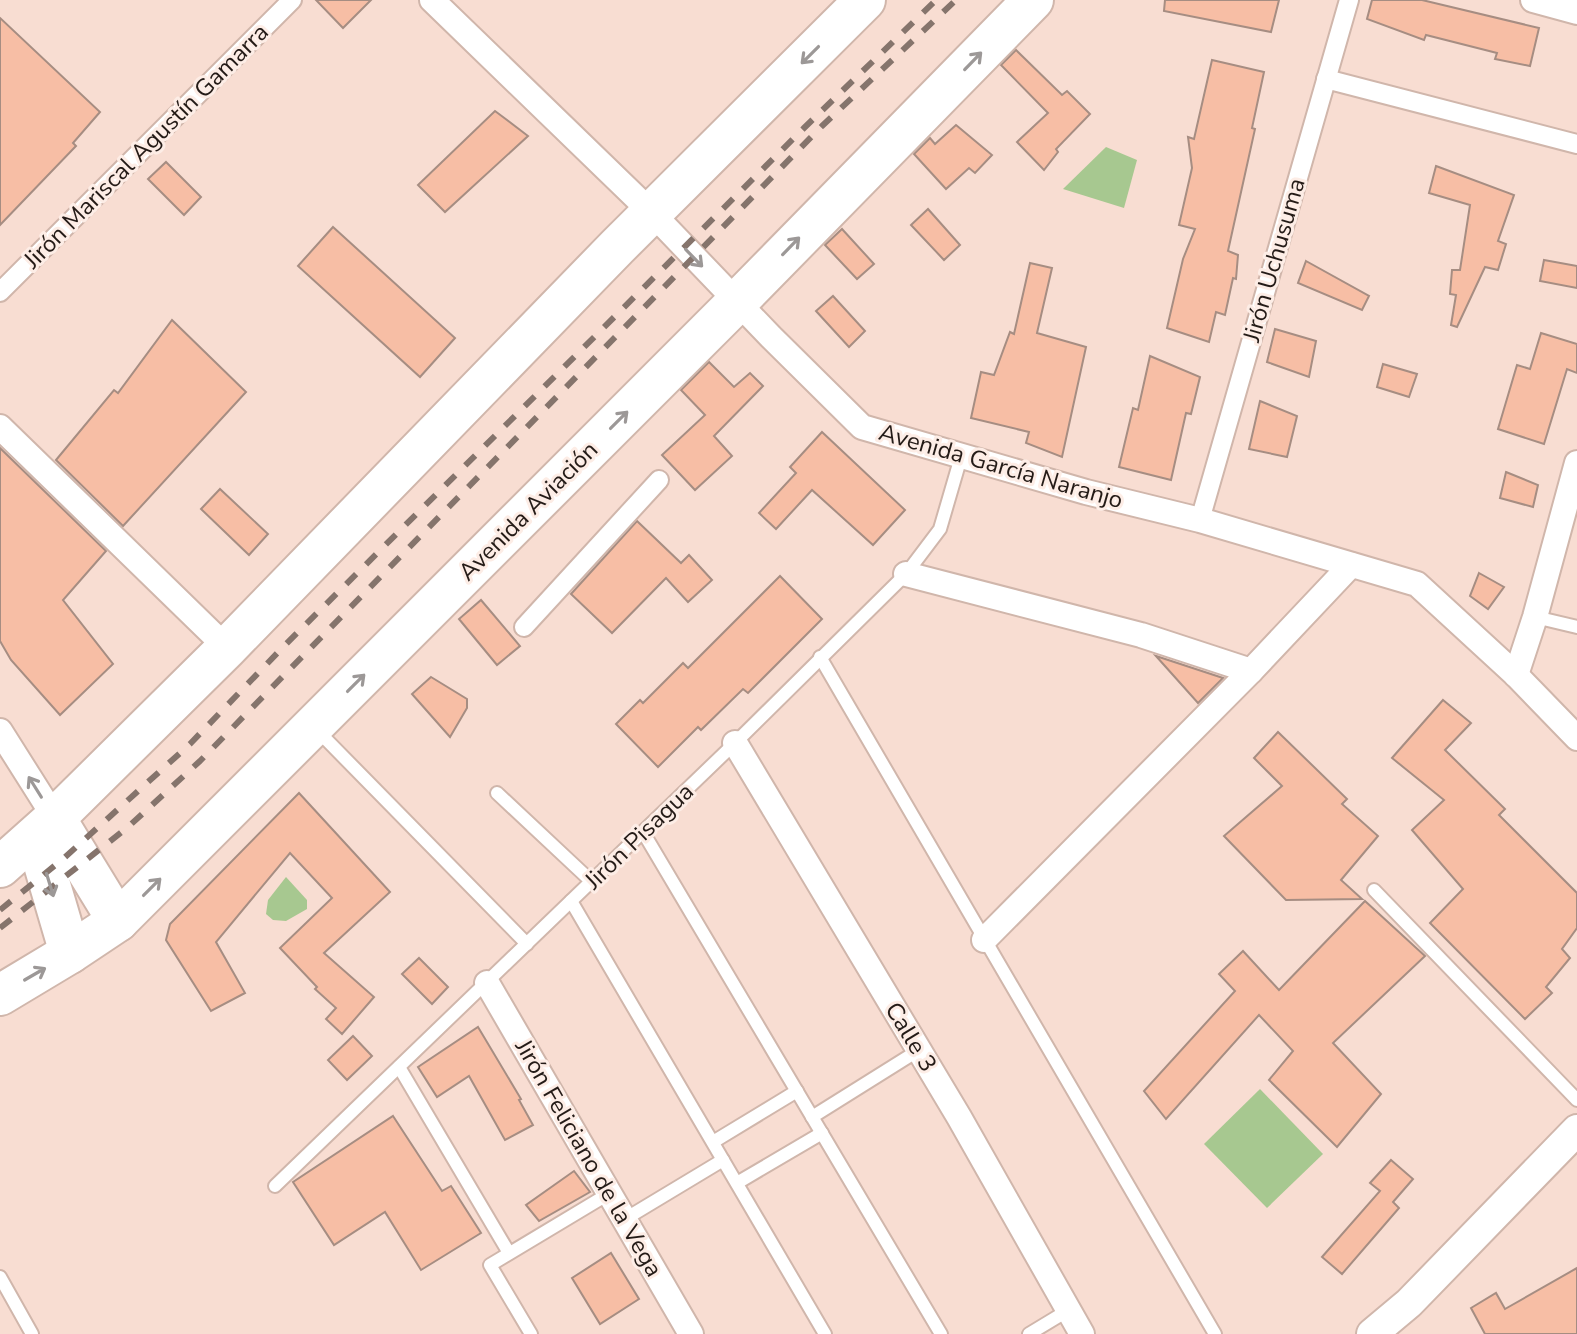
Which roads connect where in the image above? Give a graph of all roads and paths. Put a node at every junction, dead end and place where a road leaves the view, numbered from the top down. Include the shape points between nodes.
1 (292, 0) edge
2 (432, 0) edge
3 (865, 0) edge
4 (1033, 0) edge
5 (1349, 0) edge
6 (1533, 0) edge
7 (1577, 12) edge
8 (1326, 79) junction
9 (1577, 144) edge
10 (652, 213) junction
11 (0, 292) edge
12 (737, 302) junction
13 (0, 427) edge
14 (961, 457) junction
15 (1577, 463) edge
16 (659, 480) dead end
17 (1200, 520) junction
18 (1351, 565) junction
19 (906, 574) junction
20 (1535, 617) junction
21 (524, 627) dead end
22 (1577, 627) edge
23 (227, 648) junction
24 (820, 657) junction
25 (1251, 671) junction
26 (1516, 675) junction
27 (313, 726) junction
28 (0, 731) edge
29 (1577, 738) edge
30 (735, 743) junction
31 (497, 793) dead end
32 (55, 818) junction
33 (643, 832) junction
34 (0, 867) edge
35 (591, 881) junction
36 (1374, 890) dead end
37 (571, 901) junction
38 (118, 921) junction
39 (984, 940) junction
40 (527, 944) junction
41 (70, 953) junction
42 (487, 983) junction
43 (0, 995) edge
44 (919, 1050) junction
45 (399, 1067) junction
46 (797, 1091) junction
47 (1577, 1100) edge
48 (812, 1117) junction
49 (1577, 1130) edge
50 (822, 1133) junction
51 (713, 1142) junction
52 (723, 1160) junction
53 (737, 1183) junction
54 (275, 1186) dead end
55 (610, 1193) junction
56 (625, 1219) junction
57 (509, 1253) junction
58 (0, 1277) edge
59 (1067, 1311) junction
60 (32, 1334) edge
61 (531, 1334) edge
62 (691, 1334) edge
63 (825, 1334) edge
64 (941, 1334) edge
65 (1029, 1334) edge
66 (1082, 1334) edge
67 (1215, 1334) edge
68 (1372, 1334) edge

1 - 11 street, Jirón Mariscal Agustín Gamarra
2 - 10 street, Avenida García Naranjo
3 -> 10 main road
12 -> 4 main road, Avenida Aviación
5 - 8 street, Jirón Uchusuma
6 - 7 street
8 - 9 street
8 - 17 street, Jirón Uchusuma
10 -> 12 street, Avenida García Naranjo
10 - 23 main road
12 - 14 street, Avenida García Naranjo via 862,427
27 -> 12 main road, Avenida Aviación
13 - 23 street
14 - 17 street, Avenida García Naranjo
14 - 19 lane, Jirón Pisagua via 940,529
15 - 20 street
16 - 21 street
17 - 18 street, Avenida García Naranjo
18 - 25 street
18 - 26 street, Avenida García Naranjo via 1417,584
19 - 24 lane, Jirón Pisagua
19 - 25 street via 1141,635
20 - 22 lane
20 - 26 street
23 - 32 main road
24 - 30 lane, Jirón Pisagua
24 - 39 lane
25 - 39 street
26 - 29 street, Avenida García Naranjo
38 -> 27 main road, Avenida Aviación
27 - 40 lane
32 -> 28 street
30 - 33 lane, Jirón Pisagua
30 - 44 street, Calle 3
31 - 35 lane
32 - 34 main road
32 - 38 main road
32 -> 41 main road via 43,861
33 - 35 lane, Jirón Pisagua
33 - 46 lane
35 - 37 lane, Jirón Pisagua
36 - 47 lane
37 - 40 lane, Jirón Pisagua
37 - 51 lane
38 - 41 main road, Avenida Aviación
39 - 67 lane
40 - 42 lane, Jirón Pisagua
43 -> 41 main road, Avenida Aviación
42 - 45 lane, Jirón Pisagua
42 - 55 street, Jirón Feliciano de la Vega
44 - 48 lane
44 - 59 street, Calle 3
45 - 54 lane, Jirón Pisagua
45 - 57 lane
46 - 48 lane
46 - 51 lane
48 - 50 lane
49 - 68 street via 1409,1303
50 - 53 lane
50 - 64 lane
51 - 52 lane
52 - 53 lane
52 - 56 lane
53 - 63 lane
55 - 56 street, Jirón Feliciano de la Vega
55 - 57 lane
56 - 62 street, Jirón Feliciano de la Vega
57 - 61 lane via 490,1265
58 - 60 lane
59 - 65 lane
59 - 66 street, Calle 3

